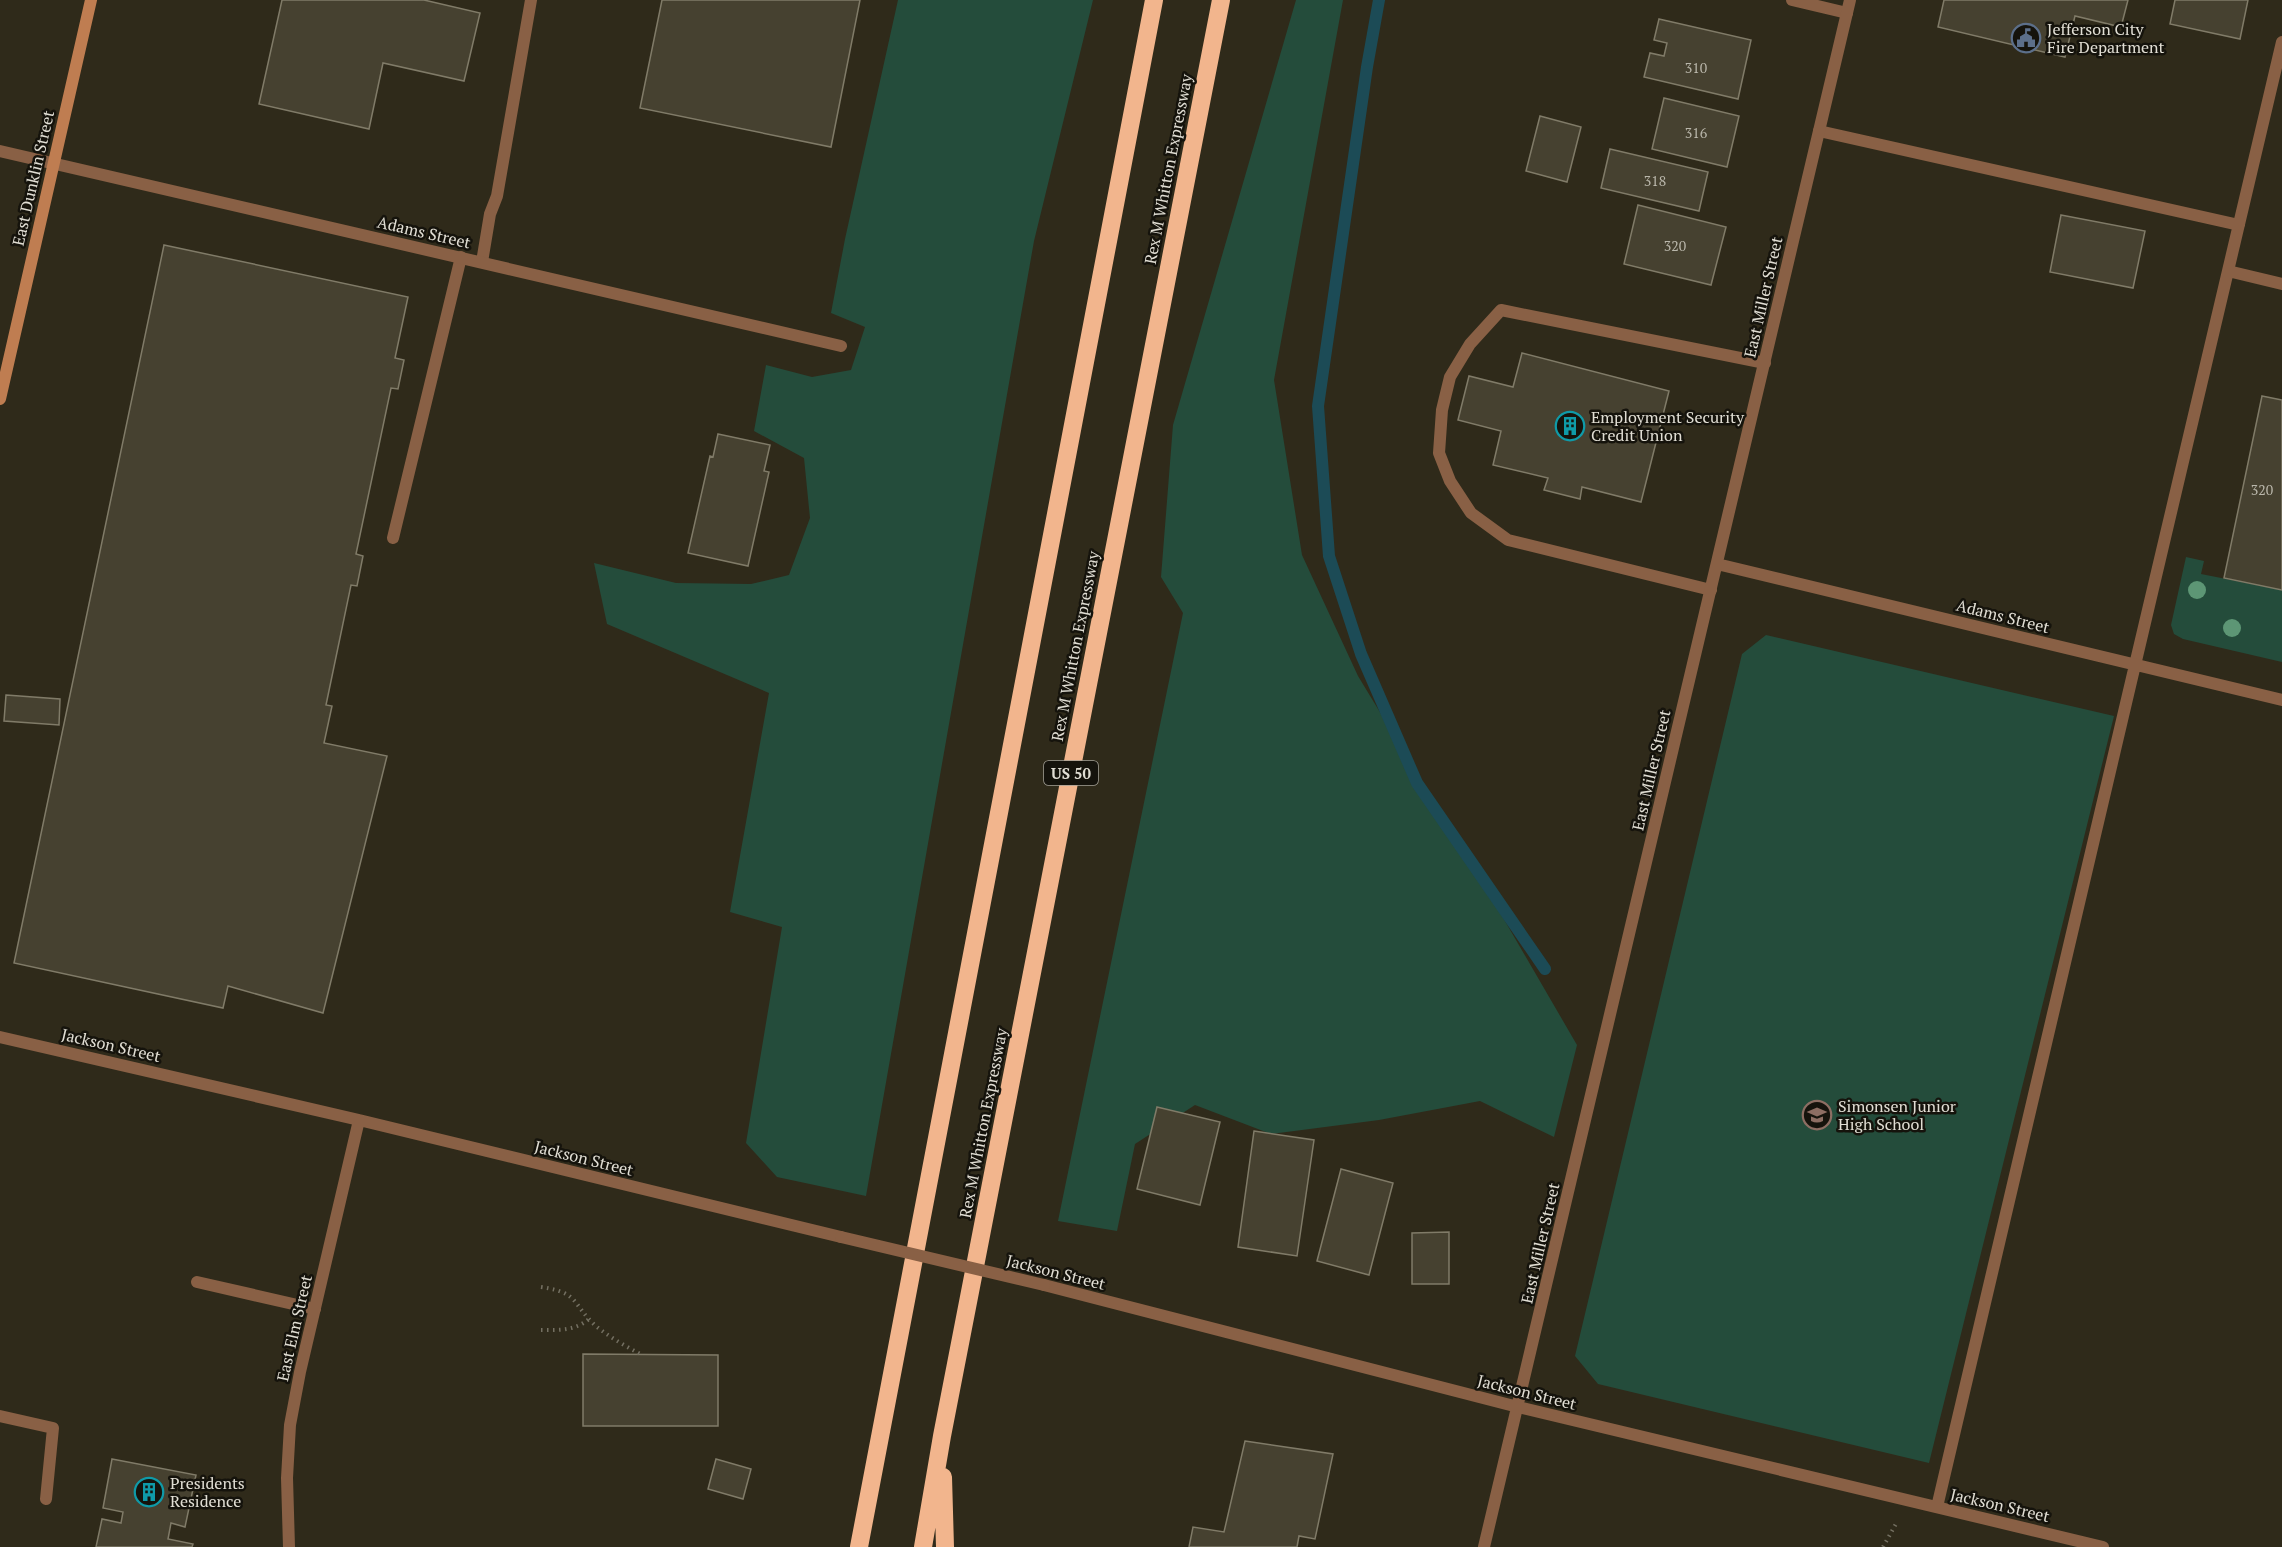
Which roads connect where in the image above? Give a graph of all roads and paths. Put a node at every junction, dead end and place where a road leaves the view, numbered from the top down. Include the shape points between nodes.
1 (91, 0) edge
2 (521, 0) edge
3 (531, 0) edge
4 (1154, 0) edge
5 (1221, 0) edge
6 (1792, 0) edge
7 (1850, 0) edge
8 (1847, 13) junction
9 (528, 17) junction
10 (2282, 42) edge
11 (1819, 131) junction
12 (0, 151) edge
13 (53, 163) junction
14 (2239, 225) junction
15 (461, 257) junction
16 (482, 262) junction
17 (2228, 271) junction
18 (2282, 284) edge
19 (841, 345) dead end
20 (1764, 363) junction
21 (0, 399) edge
22 (393, 538) dead end
23 (1717, 564) junction
24 (1711, 590) junction
25 (2135, 665) junction
26 (2282, 700) edge
27 (0, 1037) edge
28 (359, 1120) junction
29 (197, 1282) dead end
30 (541, 1287) dead end
31 (315, 1309) junction
32 (589, 1319) junction
33 (541, 1330) dead end
34 (642, 1355) dead end
35 (1518, 1407) junction
36 (0, 1416) edge
37 (942, 1436) junction
38 (46, 1499) dead end
39 (1937, 1507) junction
40 (290, 1547) edge
41 (859, 1547) edge
42 (922, 1547) edge
43 (945, 1547) edge
44 (1484, 1547) edge
45 (2103, 1547) edge

1 - 13 main road, East Dunklin Street
2 - 9 street
3 - 9 street
4 - 41 highway
5 - 37 highway, Rex M Whitton Expressway / US 50
6 - 8 street
7 - 8 street, East Miller Street
8 - 11 street, East Miller Street
9 - 16 street
10 - 14 street
11 - 14 street
11 - 20 street, East Miller Street
12 - 13 street, Adams Street
13 - 15 street, Adams Street
13 - 21 main road, East Dunklin Street
14 - 17 street
15 - 16 street, Adams Street
15 - 22 street
16 - 19 street, Adams Street
17 - 18 street
17 - 25 street
20 - 23 street, East Miller Street
20 - 24 street via 1501,310 1470,345 1450,377 1439,453 1450,481 1471,513 1508,540
23 - 24 street, East Miller Street
23 - 25 street, Adams Street
24 - 35 street, East Miller Street
25 - 26 street, Adams Street
25 - 39 street
27 - 28 street, Jackson Street
28 - 31 street, East Elm Street
28 - 35 street, Jackson Street, bridge via 1044,1285
29 - 31 street
30 - 32 path via 567,1293
31 - 40 street, East Elm Street via 290,1425
32 - 33 path via 569,1329
32 - 34 path
35 - 39 street, Jackson Street
35 - 44 street, East Miller Street
36 - 38 street via 53,1428
37 - 42 highway, Rex M Whitton Expressway / US 50
37 - 43 highway
39 - 45 street, Jackson Street

